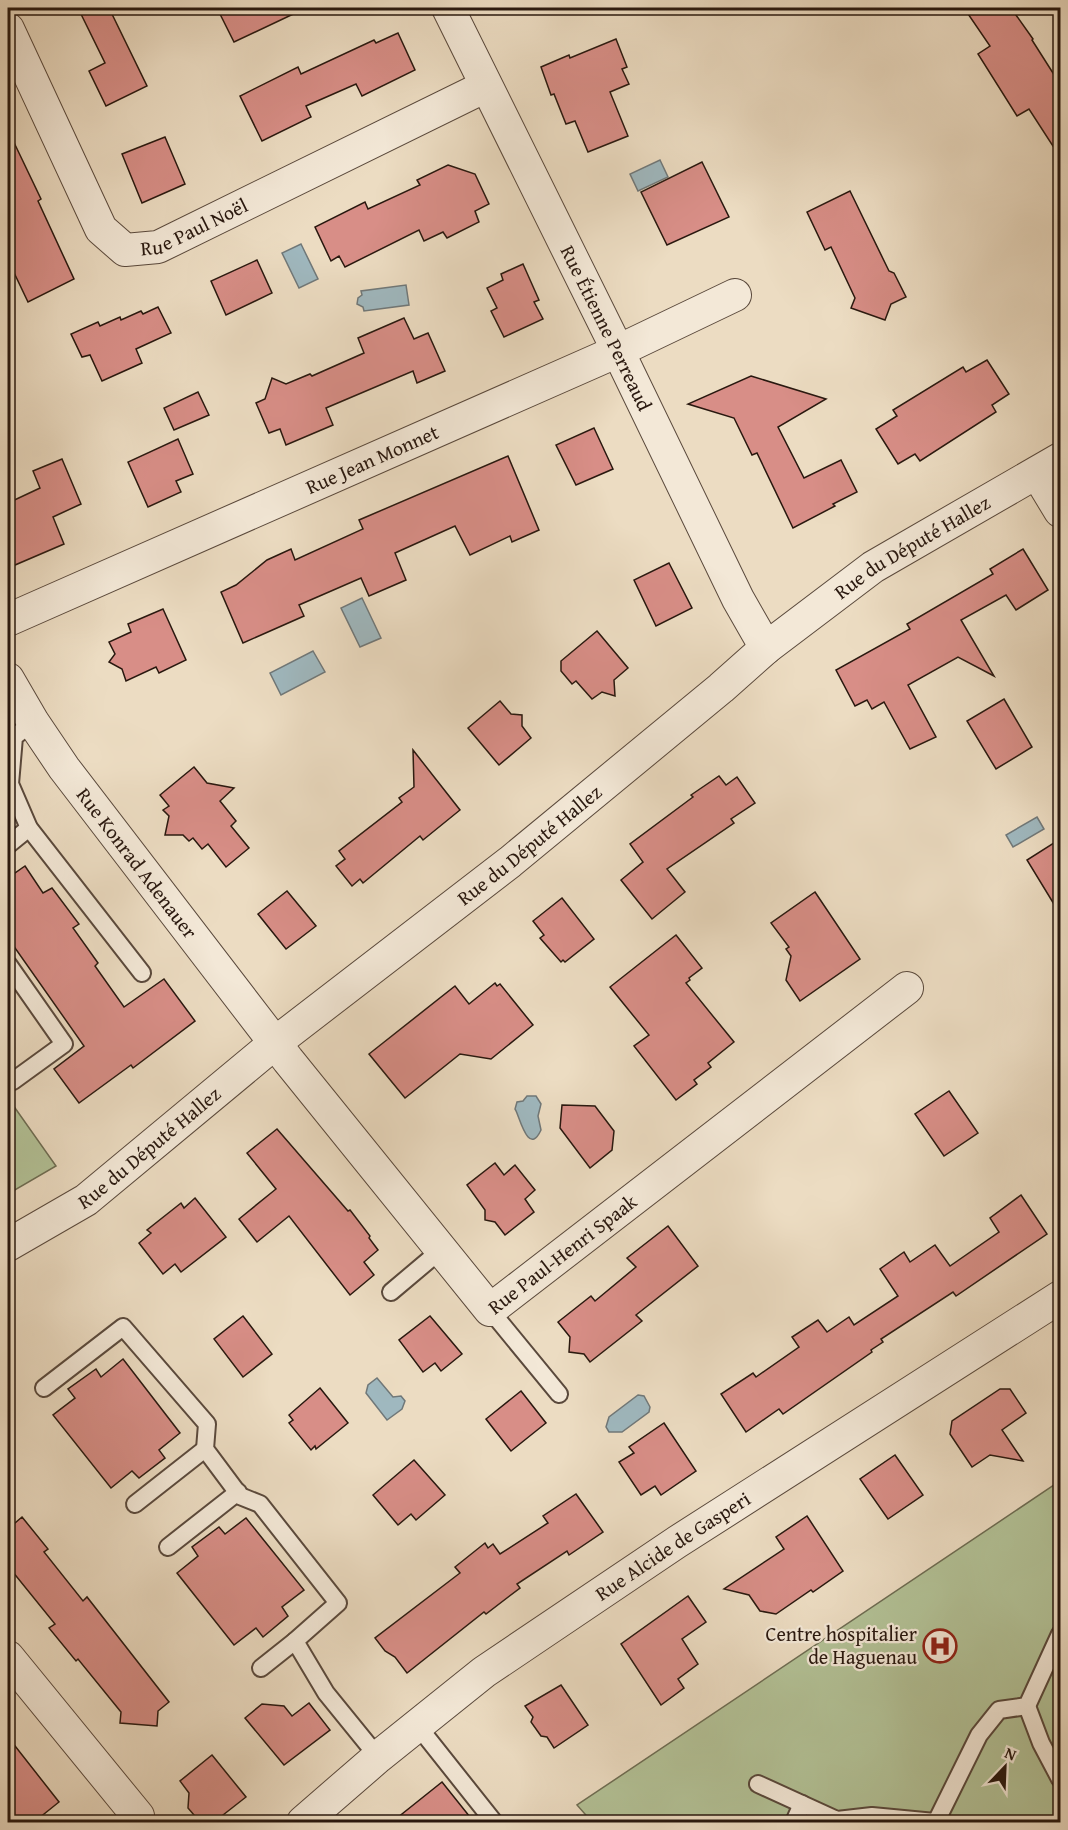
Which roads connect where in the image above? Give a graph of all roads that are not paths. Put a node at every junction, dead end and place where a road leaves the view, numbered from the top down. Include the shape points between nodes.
1 (448, 8) edge
2 (8, 29) edge
3 (486, 86) junction
4 (735, 295) dead end
5 (618, 351) junction
6 (1049, 466) edge
7 (1060, 511) edge
8 (8, 620) edge
9 (766, 648) junction
10 (8, 679) edge
11 (33, 723) junction
12 (29, 828) junction
13 (8, 845) edge
14 (142, 973) dead end
15 (10, 974) edge
16 (907, 988) dead end
17 (275, 1043) junction
18 (13, 1081) dead end
19 (8, 1245) edge
20 (441, 1249) junction
21 (391, 1292) dead end
22 (1060, 1297) edge
23 (490, 1310) junction
24 (44, 1388) dead end
25 (559, 1394) dead end
26 (205, 1449) junction
27 (238, 1492) junction
28 (135, 1504) dead end
29 (168, 1547) dead end
30 (1060, 1634) edge
31 (295, 1641) junction
32 (8, 1657) edge
33 (261, 1668) dead end
34 (1027, 1706) junction
35 (417, 1725) junction
36 (378, 1757) junction
37 (1060, 1779) edge
38 (759, 1784) dead end
39 (802, 1804) junction
40 (137, 1822) edge
41 (303, 1822) edge
42 (494, 1822) edge
43 (794, 1822) edge
44 (935, 1822) edge

1 - 3 street, Rue Étienne Perreaud
2 - 3 street, Rue Paul Noël via 101,229 125,250 158,247
3 - 5 street, Rue Étienne Perreaud
4 - 5 street, Rue Jean Monnet
5 - 8 street, Rue Jean Monnet
5 - 9 street, Rue Étienne Perreaud via 738,599
6 - 7 street
6 - 9 street, Rue du Député Hallez via 873,567
9 - 17 street, Rue du Député Hallez via 510,862
10 - 11 street, Rue Konrad Adenauer
11 - 12 lane via 14,737 10,784
11 - 17 street, Rue Konrad Adenauer
12 - 13 lane
12 - 14 lane
15 - 18 lane via 64,1044
16 - 23 street, Rue Paul-Henri Spaak
17 - 19 street, Rue du Député Hallez via 86,1200
17 - 20 street, Rue Paul-Henri Spaak
20 - 21 lane
20 - 23 street, Rue Paul-Henri Spaak
22 - 35 street, Rue Alcide de Gasperi via 677,1542 484,1672
23 - 25 lane
24 - 26 lane via 123,1327 207,1424
26 - 27 lane
26 - 28 lane
27 - 29 lane
27 - 31 lane via 260,1504 338,1603
30 - 34 lane
31 - 33 lane
31 - 36 lane via 326,1693
32 - 40 street via 138,1816
34 - 37 lane
34 - 44 lane via 999,1710 979,1735
35 - 36 street, Rue Alcide de Gasperi
35 - 42 lane
36 - 41 street, Rue Alcide de Gasperi
38 - 39 lane
39 - 43 lane
39 - 44 lane via 837,1820 872,1816

